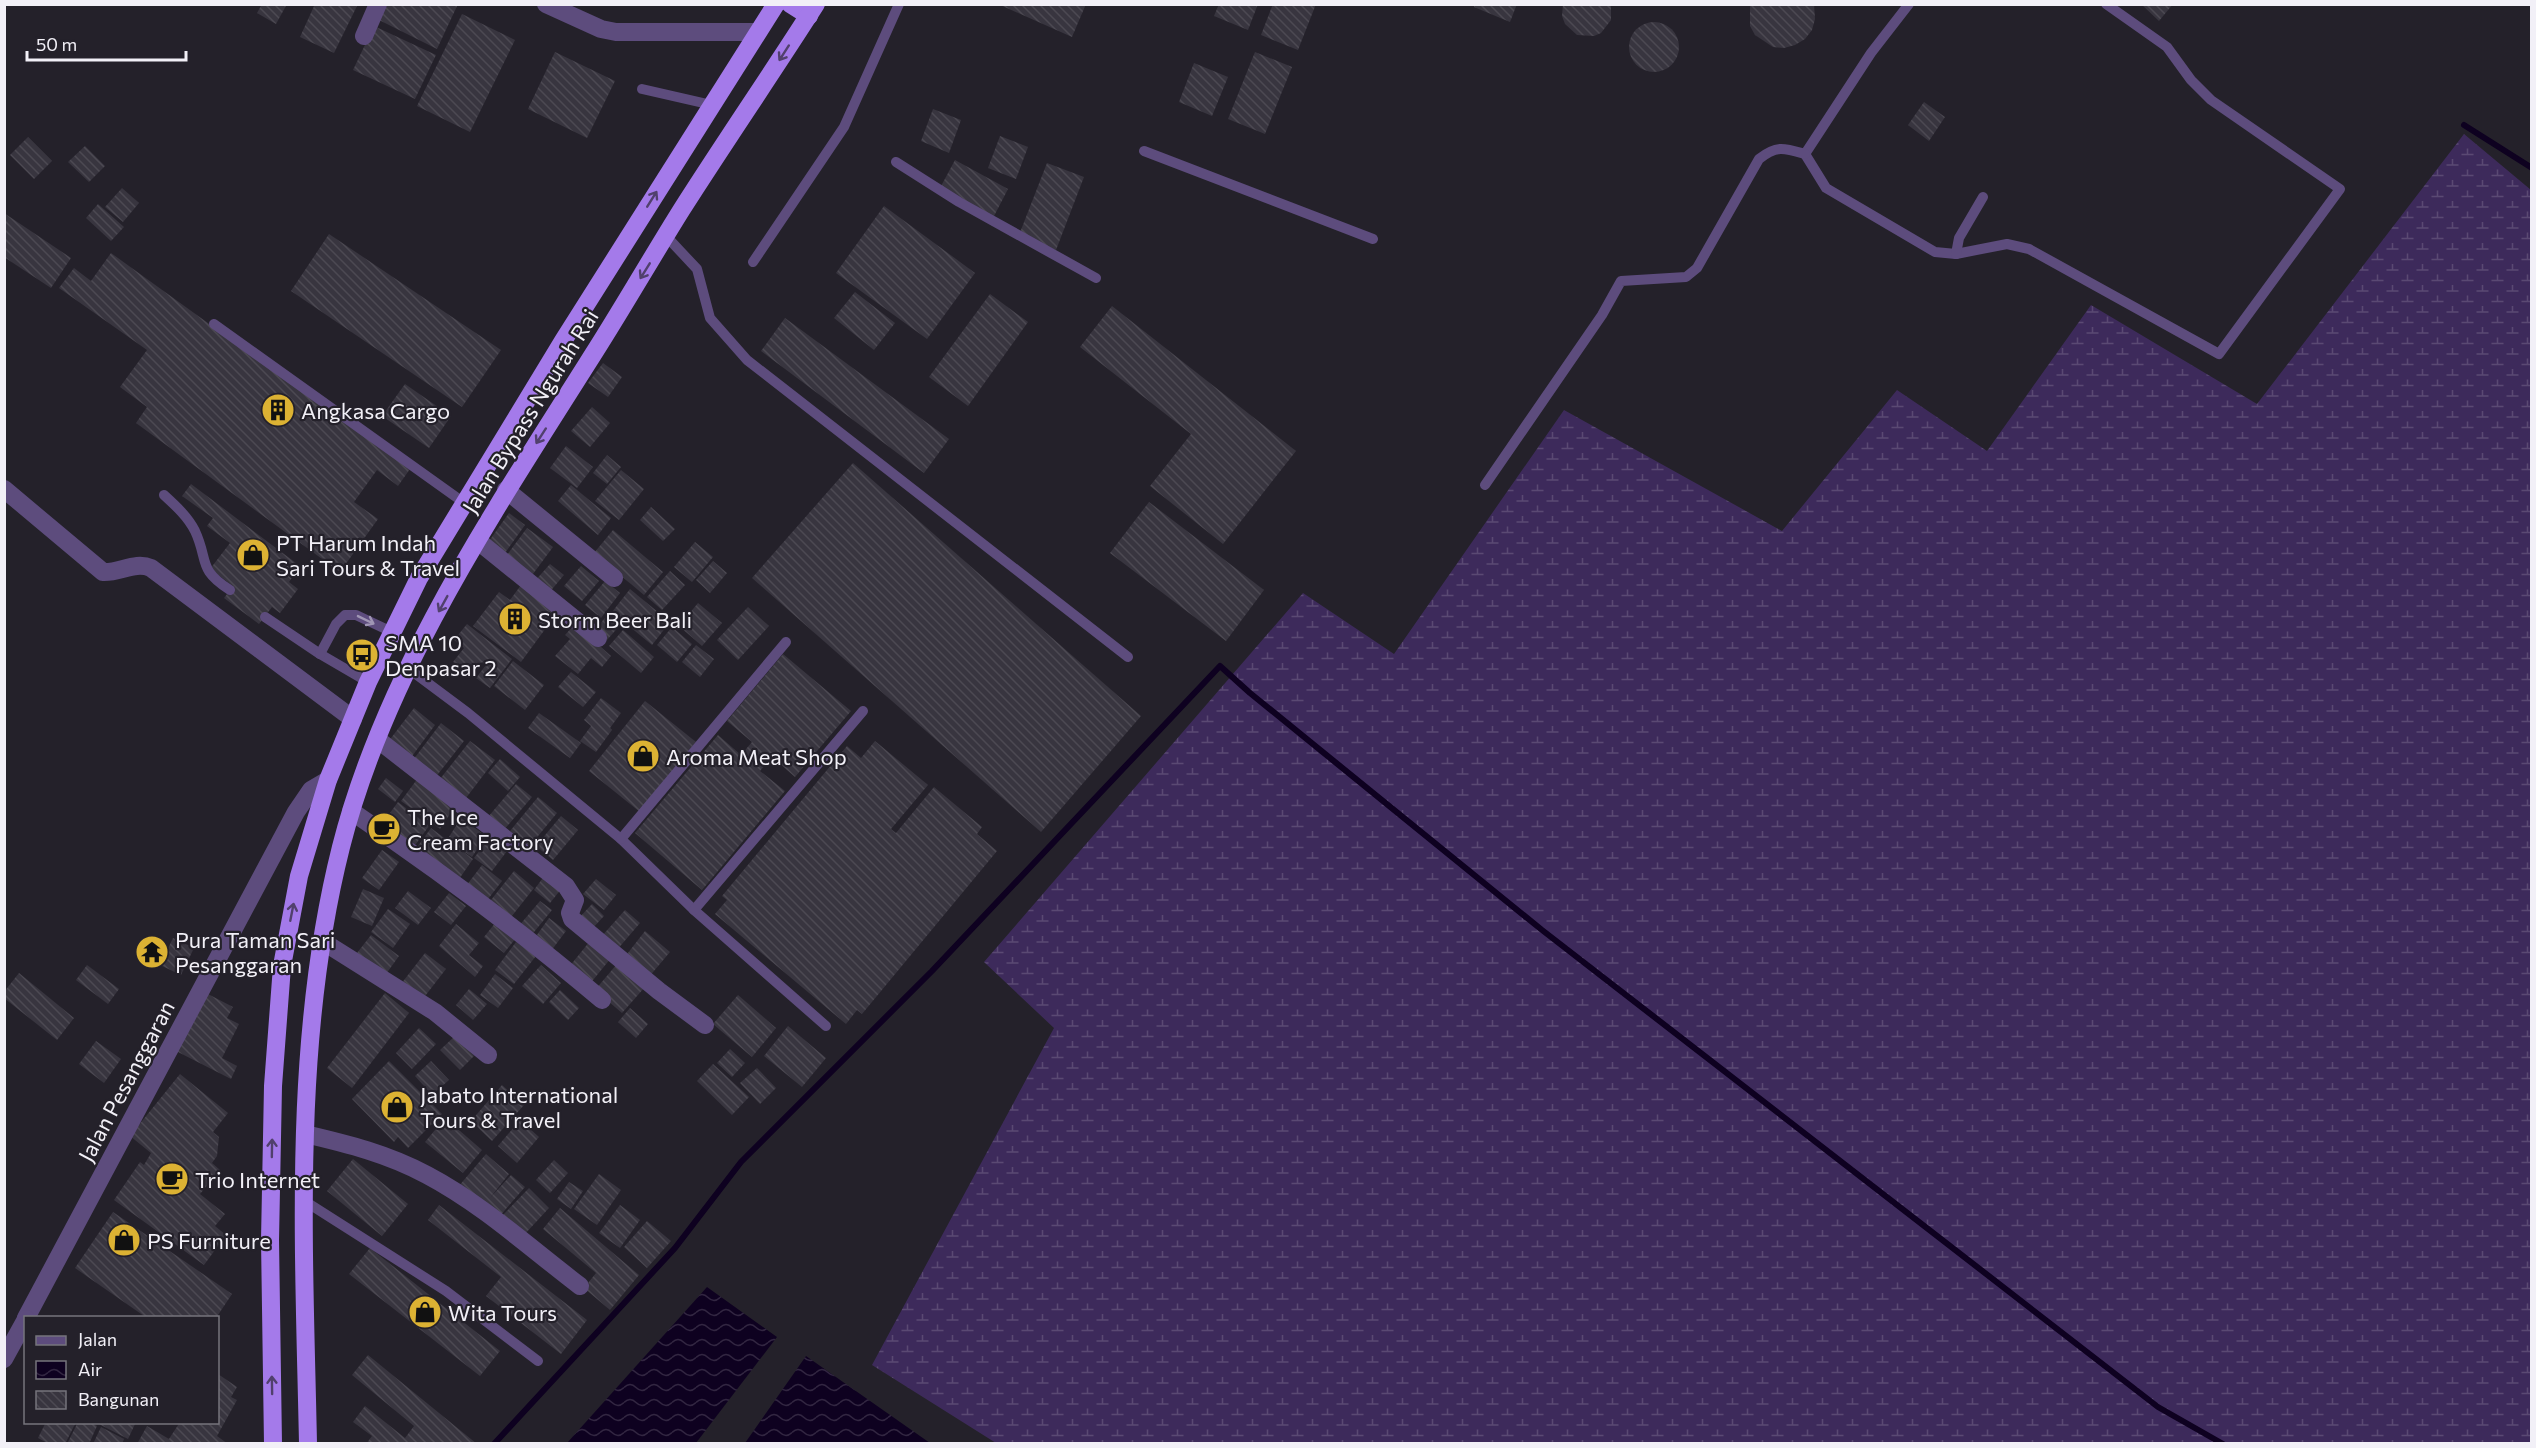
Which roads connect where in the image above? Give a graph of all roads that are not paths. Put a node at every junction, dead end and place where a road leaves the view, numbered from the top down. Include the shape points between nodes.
1 (378, 4) edge
2 (546, 4) edge
3 (776, 4) edge
4 (790, 4) edge
5 (900, 4) edge
6 (1909, 4) edge
7 (2106, 4) edge
8 (813, 10) edge
9 (757, 32) junction
10 (364, 36) dead end
11 (642, 89) dead end
12 (712, 105) junction
13 (1144, 152) dead end
14 (1805, 154) junction
15 (896, 162) dead end
16 (1983, 197) dead end
17 (666, 236) junction
18 (1373, 239) dead end
19 (1956, 255) junction
20 (753, 262) dead end
21 (1096, 278) dead end
22 (214, 324) dead end
23 (1485, 485) dead end
24 (4, 489) edge
25 (506, 490) junction
26 (164, 495) dead end
27 (463, 502) junction
28 (478, 542) junction
29 (614, 578) dead end
30 (230, 590) dead end
31 (265, 617) dead end
32 (392, 632) junction
33 (598, 638) dead end
34 (786, 642) dead end
35 (320, 654) junction
36 (1128, 657) dead end
37 (409, 669) junction
38 (368, 682) junction
39 (863, 711) dead end
40 (353, 719) junction
41 (377, 740) junction
42 (328, 780) junction
43 (351, 812) junction
44 (621, 839) junction
45 (694, 910) junction
46 (322, 941) junction
47 (602, 1000) dead end
48 (705, 1025) dead end
49 (826, 1026) dead end
50 (488, 1055) dead end
51 (305, 1134) junction
52 (303, 1200) junction
53 (580, 1286) dead end
54 (27, 1316) edge
55 (24, 1322) edge
56 (4, 1359) edge
57 (538, 1361) dead end
58 (273, 1443) edge
59 (308, 1443) edge

1 - 10 street
2 - 9 street via 616,32
3 - 9 highway, Jalan Bypass Ngurah Rai
4 - 8 highway
5 - 20 lane via 844,127
6 - 14 lane via 1871,53
7 - 19 lane via 2167,47 2211,100 2340,189 2219,354 2029,249 2007,244
8 -> 17 highway, Jalan Bypass Ngurah Rai
9 - 12 highway, Jalan Bypass Ngurah Rai
11 - 12 lane
27 -> 12 highway, Jalan Bypass Ngurah Rai
13 - 18 lane
14 - 19 lane via 1826,188 1935,252
14 - 23 lane via 1785,148 1770,150 1759,159 1697,267 1686,277 1621,281 1602,315
15 - 21 lane
16 - 19 lane via 1959,238
17 -> 25 highway, Jalan Bypass Ngurah Rai
17 - 36 lane via 697,269 710,318 747,360
22 - 27 lane
24 - 40 street via 103,572 142,564 151,568
25 - 28 highway, Jalan Bypass Ngurah Rai
25 - 29 street
26 - 30 lane via 187,518 211,576
27 - 32 highway, Jalan Bypass Ngurah Rai
28 - 33 street
28 -> 37 highway, Jalan Bypass Ngurah Rai
31 - 35 lane
35 -> 32 lane via 345,615 356,615
32 - 38 highway, Jalan Bypass Ngurah Rai
34 - 44 lane
35 - 38 lane
37 - 41 highway, Jalan Bypass Ngurah Rai
37 - 44 lane
38 - 40 highway, Jalan Bypass Ngurah Rai
39 - 45 lane
40 - 42 highway, Jalan Bypass Ngurah Rai
41 - 43 highway, Jalan Bypass Ngurah Rai
41 - 48 street via 566,886 575,900 572,919
42 - 54 street, Jalan Pesanggaran via 311,790 296,812
58 -> 42 highway, Jalan Bypass Ngurah Rai via 270,1240 273,1086 282,966 299,876
43 - 46 highway, Jalan Bypass Ngurah Rai
43 - 47 street via 419,857
44 - 45 lane
45 - 49 lane
46 - 50 street via 435,1012
46 - 51 highway, Jalan Bypass Ngurah Rai
51 - 52 highway, Jalan Bypass Ngurah Rai
51 - 53 street via 363,1148 427,1175 465,1198
52 - 57 lane via 446,1291
52 - 59 highway, Jalan Bypass Ngurah Rai
55 - 56 street, Jalan Pesanggaran

